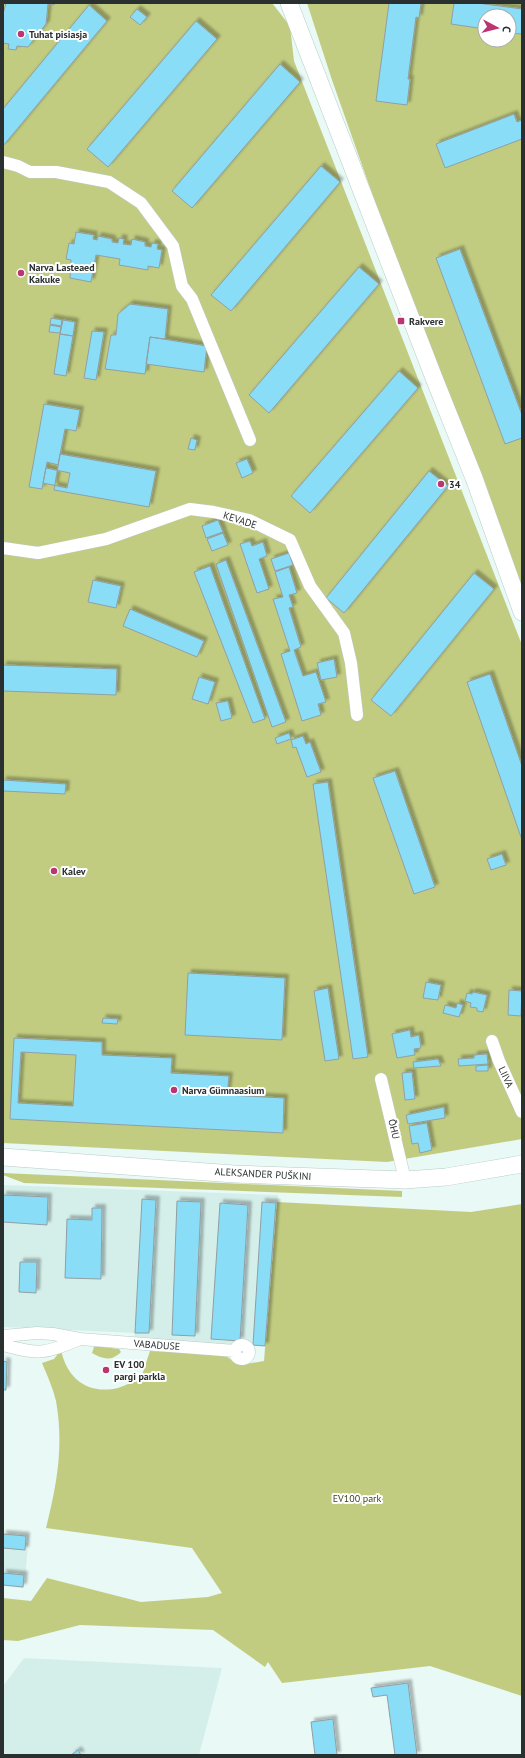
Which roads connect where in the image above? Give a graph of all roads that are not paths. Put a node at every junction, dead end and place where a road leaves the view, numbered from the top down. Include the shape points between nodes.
1 (290, 3) edge
2 (3, 162) edge
3 (250, 440) dead end
4 (3, 548) edge
5 (522, 612) edge
6 (357, 715) dead end
7 (492, 1041) dead end
8 (381, 1079) dead end
9 (522, 1112) edge
10 (3, 1157) edge
11 (522, 1164) edge
12 (405, 1180) junction
13 (3, 1336) edge
14 (80, 1340) junction
15 (3, 1345) edge
16 (235, 1351) dead end

1 - 5 street via 474,478
2 - 3 street via 30,172 56,172 109,182 141,203 173,246 182,286 192,299
4 - 6 street, KEVADE via 38,553 106,539 190,510 214,512 249,520 290,540 310,586 344,634
7 - 9 street, LIIVA via 498,1061
8 - 12 street, ÕHU
10 - 12 street, ALEKSANDER PUŠKINI via 234,1174
11 - 12 street, ALEKSANDER PUŠKINI via 446,1177
13 - 14 street, VABADUSE via 37,1333
14 - 15 street, VABADUSE via 38,1353
14 - 16 street, VABADUSE

